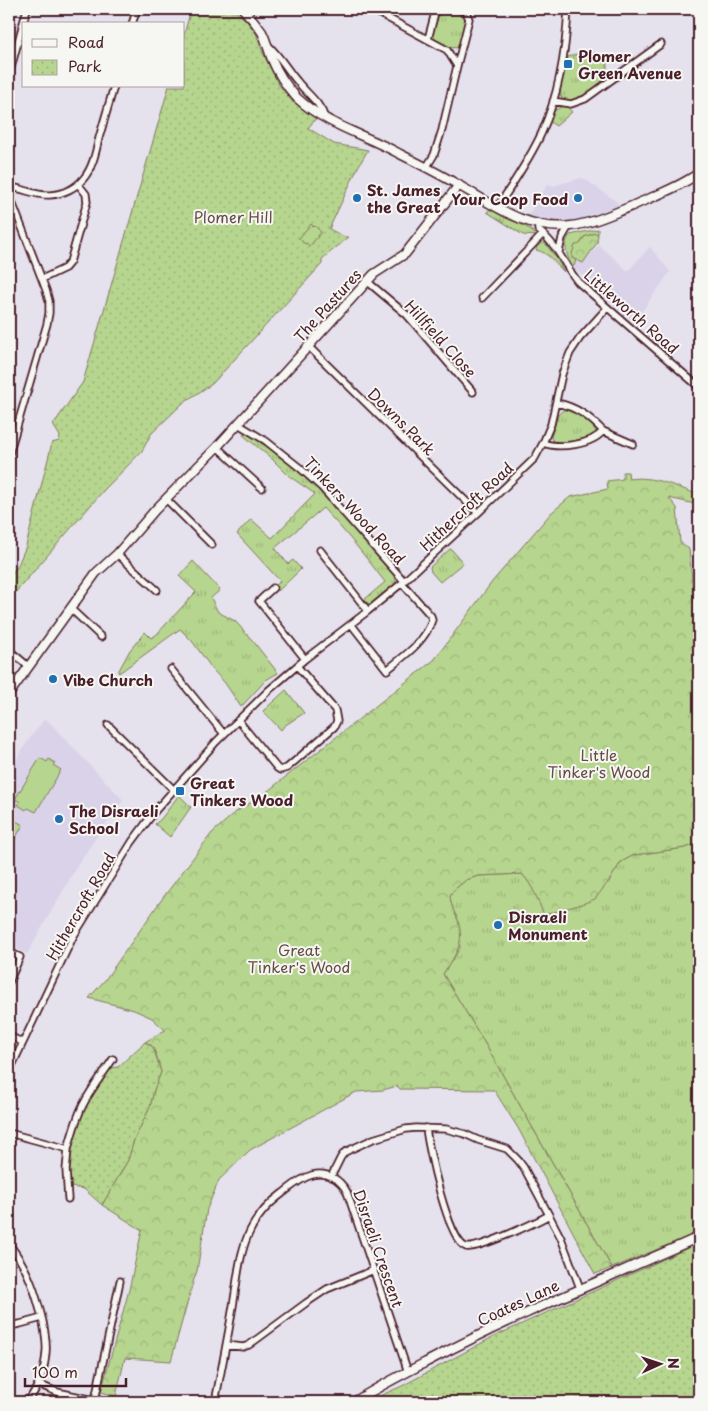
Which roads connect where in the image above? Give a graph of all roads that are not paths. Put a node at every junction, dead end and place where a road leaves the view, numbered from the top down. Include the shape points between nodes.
1 (27, 9) edge
2 (137, 9) edge
3 (242, 9) edge
4 (371, 9) edge
5 (436, 9) edge
6 (459, 9) edge
7 (568, 9) edge
8 (23, 22) edge
9 (133, 22) edge
10 (22, 27) edge
11 (428, 39) junction
12 (661, 44) dead end
13 (457, 66) junction
14 (9, 75) edge
15 (113, 88) edge
16 (554, 101) junction
17 (426, 168) junction
18 (699, 172) edge
19 (78, 184) junction
20 (459, 185) junction
21 (9, 187) edge
22 (9, 194) edge
23 (497, 208) junction
24 (538, 224) junction
25 (568, 226) junction
26 (543, 234) junction
27 (559, 252) junction
28 (42, 279) junction
29 (368, 282) junction
30 (482, 298) dead end
31 (607, 308) junction
32 (308, 346) junction
33 (699, 385) edge
34 (473, 392) dead end
35 (556, 403) junction
36 (238, 424) junction
37 (603, 431) junction
38 (544, 444) junction
39 (633, 444) dead end
40 (217, 447) junction
41 (9, 454) edge
42 (262, 488) dead end
43 (166, 499) junction
44 (478, 513) junction
45 (212, 544) dead end
46 (320, 550) dead end
47 (117, 554) junction
48 (403, 582) junction
49 (273, 588) dead end
50 (157, 590) dead end
51 (71, 609) junction
52 (368, 611) junction
53 (351, 624) junction
54 (101, 637) dead end
55 (9, 650) edge
56 (305, 659) junction
57 (28, 666) junction
58 (297, 666) junction
59 (171, 669) dead end
60 (9, 694) edge
61 (238, 720) junction
62 (108, 725) dead end
63 (224, 734) junction
64 (174, 790) junction
65 (9, 952) edge
66 (9, 982) edge
67 (9, 1036) edge
68 (22, 1042) junction
69 (113, 1060) dead end
70 (9, 1072) edge
71 (426, 1128) junction
72 (9, 1134) edge
73 (68, 1149) junction
74 (331, 1177) junction
75 (68, 1199) dead end
76 (549, 1216) junction
77 (699, 1237) edge
78 (9, 1244) edge
79 (374, 1270) junction
80 (120, 1282) dead end
81 (580, 1288) junction
82 (42, 1318) junction
83 (9, 1326) edge
84 (226, 1345) junction
85 (408, 1372) junction
86 (38, 1384) junction
87 (95, 1400) junction
88 (27, 1402) edge
89 (104, 1402) edge
90 (215, 1402) edge
91 (354, 1402) edge

1 - 8 street
2 - 9 street
3 - 17 street via 254,20 286,84 309,108
4 - 11 street
5 - 11 street
6 - 13 street via 466,12 469,19
7 - 16 street
10 - 14 street
11 - 13 street via 447,50
12 - 16 street via 585,99 571,104
13 - 17 street via 442,130
15 - 19 street via 92,164
16 - 23 street via 536,145
17 - 20 street
18 - 25 street via 684,183 593,222
19 - 21 street via 65,192 49,195
19 - 28 street via 86,194 87,202 70,262 65,268
20 - 23 street
20 - 29 street, The Pastures via 405,254 374,274
22 - 28 street
23 - 24 street via 520,220
24 - 25 street
24 - 26 street, Littleworth Road via 538,230
25 - 27 street
26 - 27 street, Littleworth Road
26 - 30 street
27 - 31 street, Littleworth Road via 575,278
28 - 41 street via 49,313
29 - 32 street, The Pastures
29 - 34 street, Hillfield Close via 407,315
31 - 33 street, Littleworth Road
31 - 35 street, Hithercroft Road via 570,353
32 - 36 street, The Pastures
32 - 44 street, Downs Park
35 - 37 street via 576,408
35 - 38 street, Hithercroft Road
36 - 40 street, The Pastures
36 - 48 street, Tinkers Wood Road via 266,441 322,488
37 - 38 street via 596,438 581,442 562,446
37 - 39 street
38 - 44 street, Hithercroft Road
40 - 42 street
40 - 43 street, The Pastures
43 - 45 street
43 - 47 street, The Pastures
44 - 48 street, Hithercroft Road
46 - 52 street
47 - 50 street
47 - 51 street, The Pastures via 89,581
48 - 52 street, Hithercroft Road
48 - 53 street via 432,620 407,655 387,670
49 - 56 street via 260,601
51 - 54 street
51 - 57 street, The Pastures
52 - 53 street, Hithercroft Road
53 - 56 street, Hithercroft Road
55 - 57 street
56 - 58 street, Hithercroft Road
57 - 60 street, The Pastures
58 - 61 street, Hithercroft Road
58 - 61 street via 335,710 337,722 334,727 287,768 280,770
59 - 63 street
61 - 63 street, Hithercroft Road
62 - 64 street
63 - 64 street, Hithercroft Road
64 - 68 street, Hithercroft Road via 132,842 74,937
65 - 66 street via 20,957
67 - 68 street
68 - 70 street, Hithercroft Road
69 - 73 street via 83,1104
71 - 74 street via 397,1130 352,1148 341,1157
71 - 76 street via 460,1132 513,1154
71 - 76 street via 444,1206 458,1239 465,1246 488,1242
72 - 73 street
73 - 75 street
74 - 79 street, Disraeli Crescent via 337,1179 347,1192
74 - 84 street via 316,1174 300,1181 265,1207 256,1220 241,1252
76 - 81 street
77 - 81 street, Coates Lane
78 - 82 street via 30,1278
79 - 84 street via 327,1289 248,1345
79 - 85 street, Disraeli Crescent
80 - 87 street
81 - 85 street, Coates Lane
82 - 83 street
82 - 86 street via 46,1352
84 - 90 street
85 - 91 street, Coates Lane
86 - 87 street via 57,1392
86 - 88 street
87 - 89 street

